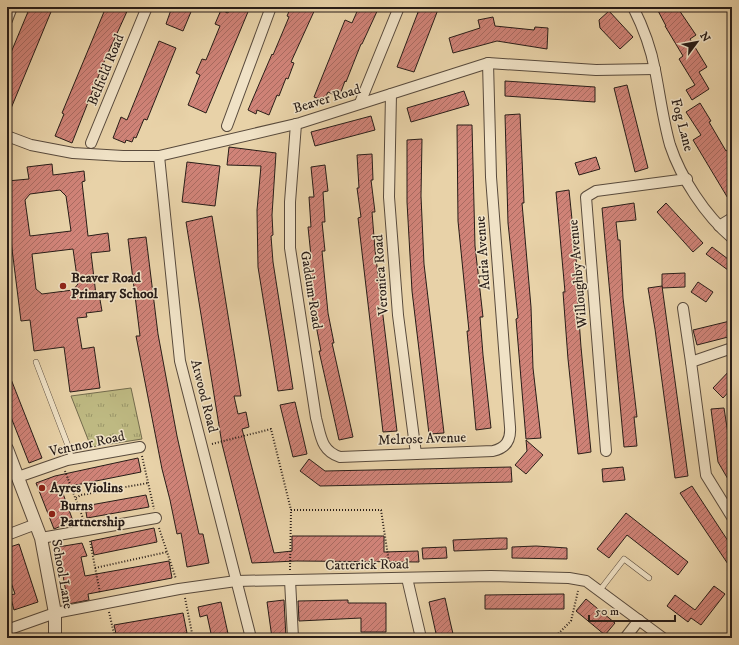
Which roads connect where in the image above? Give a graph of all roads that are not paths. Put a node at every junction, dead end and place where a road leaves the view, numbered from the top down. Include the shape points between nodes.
1 (12, 7) edge
2 (147, 7) edge
3 (271, 7) edge
4 (399, 7) edge
5 (633, 7) edge
6 (7, 20) edge
7 (488, 63) junction
8 (655, 70) junction
9 (391, 94) junction
10 (360, 103) junction
11 (296, 124) junction
12 (227, 126) dead end
13 (7, 136) edge
14 (91, 143) dead end
15 (159, 156) junction
16 (687, 179) junction
17 (732, 218) edge
18 (719, 226) junction
19 (732, 238) edge
20 (683, 308) dead end
21 (732, 348) edge
22 (36, 362) dead end
23 (691, 362) junction
24 (508, 440) joint
25 (140, 447) dead end
26 (7, 449) edge
27 (606, 451) dead end
28 (416, 454) junction
29 (332, 455) joint
30 (66, 461) junction
31 (18, 477) junction
32 (732, 517) edge
33 (156, 518) dead end
34 (36, 524) junction
35 (7, 535) edge
36 (41, 538) junction
37 (407, 578) junction
38 (649, 578) dead end
39 (290, 580) junction
40 (236, 581) junction
41 (600, 590) junction
42 (55, 613) junction
43 (639, 620) junction
44 (7, 630) edge
45 (55, 638) edge
46 (251, 638) edge
47 (293, 638) edge
48 (421, 638) edge
49 (625, 638) edge
50 (663, 638) edge

1 - 6 street
2 - 14 street, Belfield Road
3 - 12 street
4 - 10 street
5 - 8 street, Fog Lane via 649,45
7 - 8 street, Beaver Road via 596,70
7 - 9 street, Beaver Road
7 - 24 street, Adria Avenue via 491,176 510,427
8 - 16 street, Fog Lane via 670,145
9 - 10 street, Beaver Road
9 - 28 street, Veronica Road via 389,197 398,315
10 - 11 street, Beaver Road
11 - 15 street, Beaver Road
11 - 29 street, Gaddum Road via 290,202 290,248 316,418 322,443
13 - 15 street, Beaver Road via 31,145 73,153
15 - 40 street, Atwood Road via 180,361
16 - 18 street, Fog Lane
16 - 27 street, Willoughby Avenue via 596,191 586,197
17 - 18 street
18 - 19 street, Fog Lane
20 - 23 street
21 - 23 street
22 - 30 lane via 70,450
23 - 32 street via 706,475
24 - 28 street, Melrose Avenue via 501,449 493,451
25 - 30 street, Ventnor Road
26 - 31 street, School Lane
28 - 29 street, Melrose Avenue via 340,458
30 - 31 street, Ventnor Road
31 - 34 street, School Lane
33 - 36 street
34 - 35 street
34 - 36 street, School Lane
36 - 42 street, School Lane
37 - 39 street, Catterick Road
37 - 41 street, Catterick Road via 569,578 581,580
37 - 48 street
38 - 41 lane via 624,559
39 - 40 street, Catterick Road
39 - 47 street
40 - 42 street, Catterick Road
40 - 46 street, Atwood Road
41 - 43 street, Catterick Road
42 - 44 street, Catterick Road
42 - 45 street, School Lane
43 - 49 street
43 - 50 street, Catterick Road

